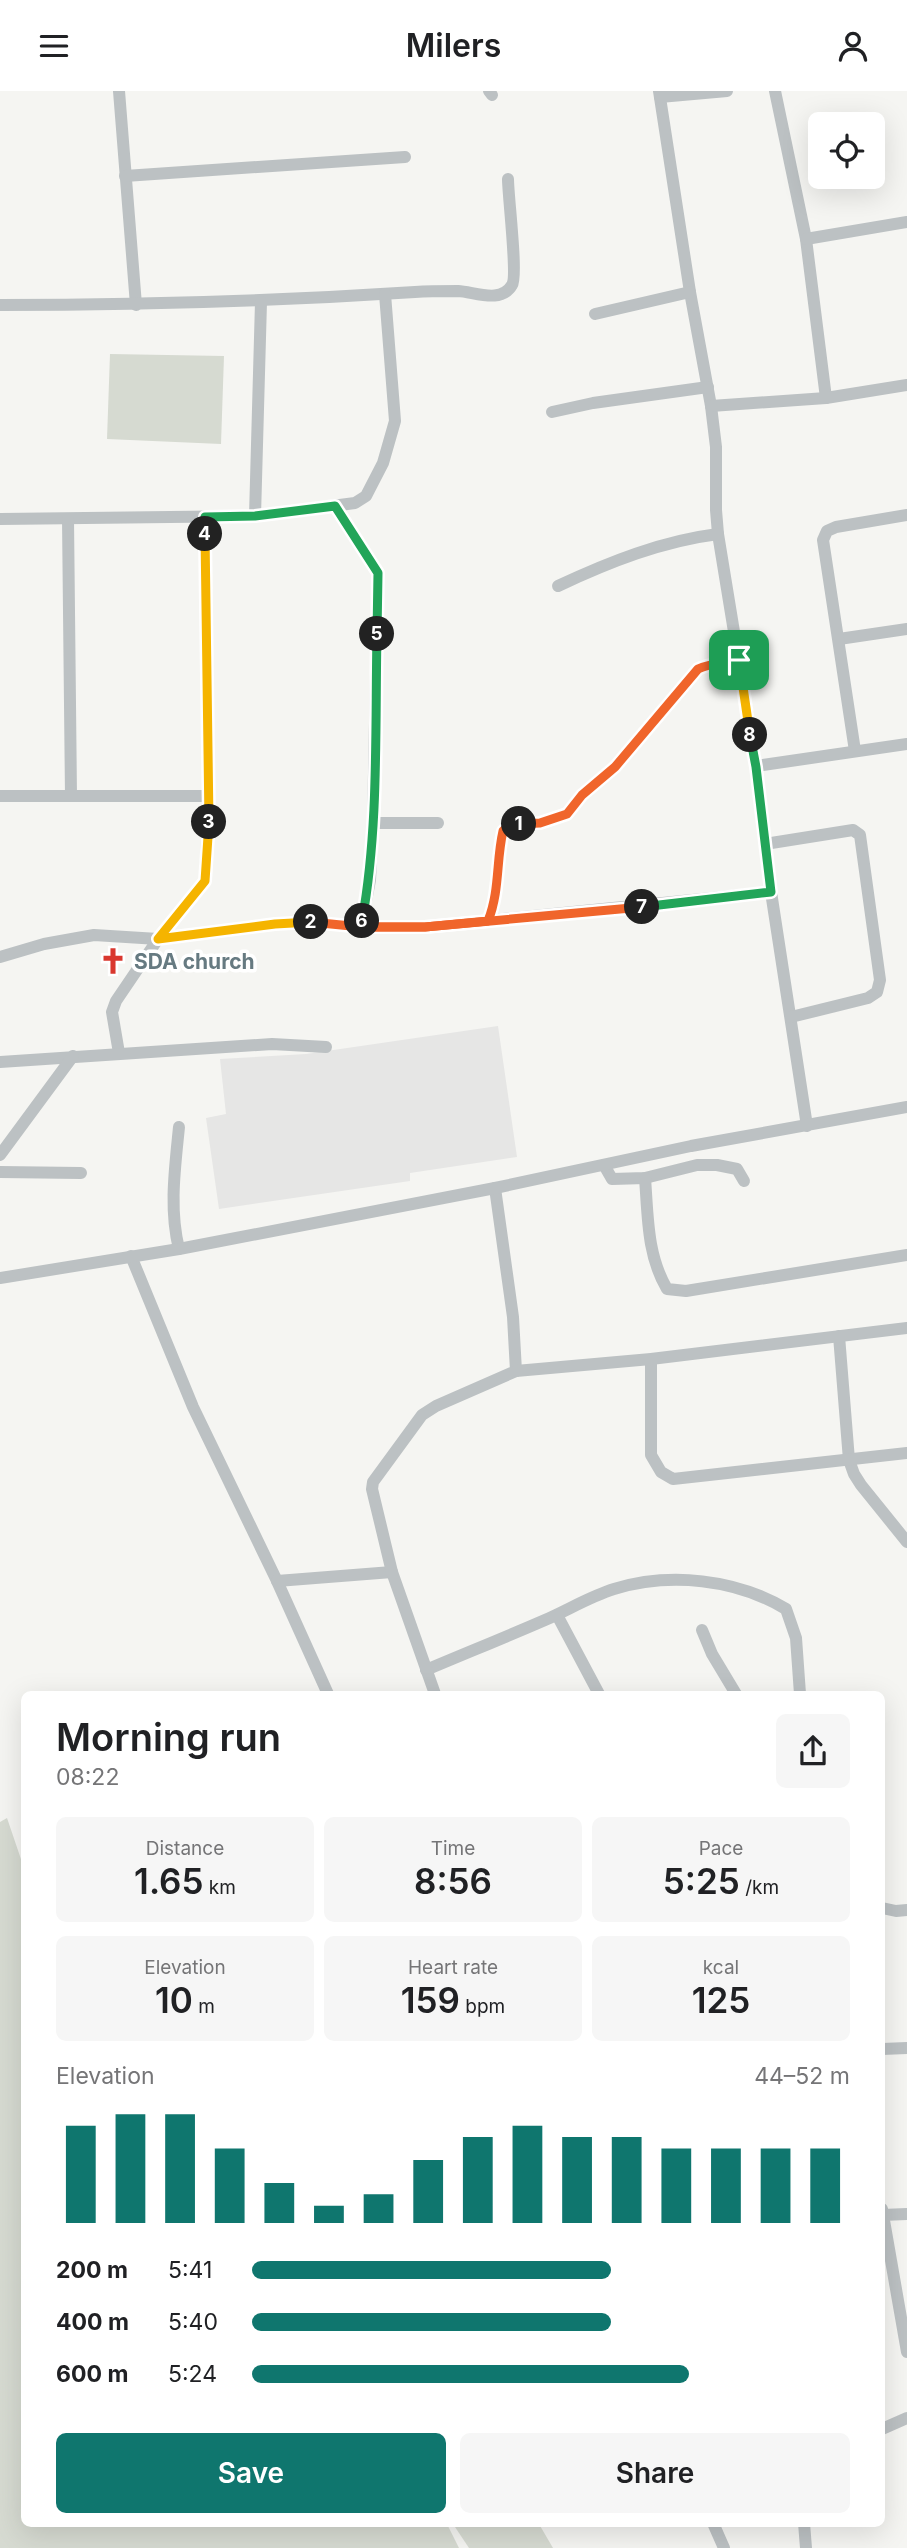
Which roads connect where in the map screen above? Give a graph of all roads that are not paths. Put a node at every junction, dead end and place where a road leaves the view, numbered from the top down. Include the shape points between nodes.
1 (119, 91) edge
2 (727, 91) edge
3 (775, 91) edge
4 (659, 94) edge
5 (405, 157) dead end
6 (125, 176) junction
7 (508, 179) dead end
8 (907, 222) edge
9 (806, 239) junction
10 (690, 292) junction
11 (385, 294) junction
12 (261, 302) junction
13 (0, 305) edge
14 (136, 305) junction
15 (596, 314) dead end
16 (907, 385) edge
17 (708, 387) junction
18 (826, 398) junction
19 (711, 406) junction
20 (552, 412) dead end
21 (335, 506) junction
22 (907, 515) edge
23 (255, 516) junction
24 (205, 517) junction
25 (0, 519) edge
26 (68, 519) junction
27 (718, 534) junction
28 (558, 586) dead end
29 (907, 629) edge
30 (839, 639) junction
31 (739, 660) junction
32 (907, 744) edge
33 (855, 751) junction
34 (756, 767) junction
35 (0, 796) edge
36 (71, 796) junction
37 (209, 796) junction
38 (373, 823) junction
39 (438, 823) dead end
40 (765, 843) junction
41 (771, 892) junction
42 (488, 921) junction
43 (361, 927) junction
44 (158, 939) junction
45 (0, 957) edge
46 (791, 1017) junction
47 (326, 1047) dead end
48 (119, 1053) junction
49 (74, 1056) junction
50 (0, 1062) edge
51 (907, 1107) edge
52 (807, 1126) junction
53 (179, 1127) dead end
54 (691, 1146) junction
55 (0, 1155) edge
56 (604, 1164) junction
57 (696, 1165) junction
58 (0, 1172) edge
59 (81, 1173) dead end
60 (645, 1178) junction
61 (744, 1181) dead end
62 (495, 1188) junction
63 (179, 1249) junction
64 (907, 1255) edge
65 (131, 1257) junction
66 (0, 1278) edge
67 (907, 1328) edge
68 (839, 1336) junction
69 (651, 1359) junction
70 (516, 1371) junction
71 (907, 1453) edge
72 (849, 1460) junction
73 (907, 1542) edge
74 (392, 1572) junction
75 (277, 1581) junction
76 (557, 1615) junction
77 (702, 1630) dead end
78 (426, 1670) junction
79 (327, 1691) edge
80 (434, 1691) edge
81 (597, 1691) edge
82 (734, 1691) edge
83 (799, 1691) edge
84 (885, 1909) edge
85 (907, 1910) edge
86 (885, 2049) edge
87 (907, 2049) edge
88 (885, 2213) edge
89 (907, 2214) edge
90 (885, 2230) edge
91 (907, 2352) edge
92 (907, 2418) edge
93 (885, 2428) edge
94 (715, 2527) edge
95 (804, 2527) edge
96 (724, 2548) edge
97 (806, 2548) edge

1 - 6 street
2 - 4 street
3 - 9 street
4 - 10 street
5 - 6 street
6 - 14 street
7 - 11 street via 516,274 512,285 502,294 486,296 462,292
8 - 9 street
9 - 18 street
10 - 15 street
10 - 17 street
11 - 12 street
11 - 21 street via 395,421 383,463 366,496
12 - 14 street
12 - 23 street
13 - 14 street
16 - 18 street
17 - 19 street
17 - 20 street
18 - 19 street
19 - 27 street
21 - 23 street
21 - 38 street via 378,573
22 - 30 street via 827,531 823,540
23 - 24 street
24 - 26 street
24 - 37 street
25 - 26 street
26 - 36 street
27 - 28 street via 640,552
27 - 31 street
29 - 30 street
30 - 33 street
31 - 34 street
31 - 42 street via 698,669 615,767 567,814 540,823 511,824 503,831
32 - 33 street
33 - 34 street
34 - 40 street
35 - 36 street
36 - 37 street
37 - 44 street via 205,881
38 - 39 street
38 - 43 street via 370,880
40 - 41 street
40 - 46 street via 853,830 860,835 878,956 877,992 868,999
41 - 42 street
41 - 46 street
42 - 43 street
43 - 44 street via 289,923
44 - 45 street via 94,935
44 - 48 street via 112,1012
46 - 52 street
47 - 48 street via 272,1044
48 - 49 street
49 - 50 street
49 - 55 street
51 - 52 street
52 - 54 street
53 - 63 street via 173,1187
54 - 56 street
54 - 57 street
56 - 60 street via 612,1179
56 - 62 street
57 - 60 street
57 - 61 street via 737,1168
58 - 59 street
60 - 64 street via 651,1254 667,1289 686,1291
62 - 63 street
62 - 70 street
63 - 65 street
65 - 66 street
65 - 75 street via 193,1406
67 - 68 street
68 - 69 street
68 - 72 street
69 - 70 street
69 - 72 street via 651,1455 661,1472 673,1479
70 - 74 street via 422,1415 373,1482
71 - 72 street
72 - 73 street via 861,1485
74 - 75 street
74 - 78 street
75 - 79 street
76 - 78 street
76 - 81 street
76 - 83 street via 614,1589 674,1581 729,1584 786,1609 796,1639
77 - 82 street
78 - 80 street
84 - 85 street
86 - 87 street
88 - 89 street
90 - 91 street
92 - 93 street
94 - 96 street
95 - 97 street

